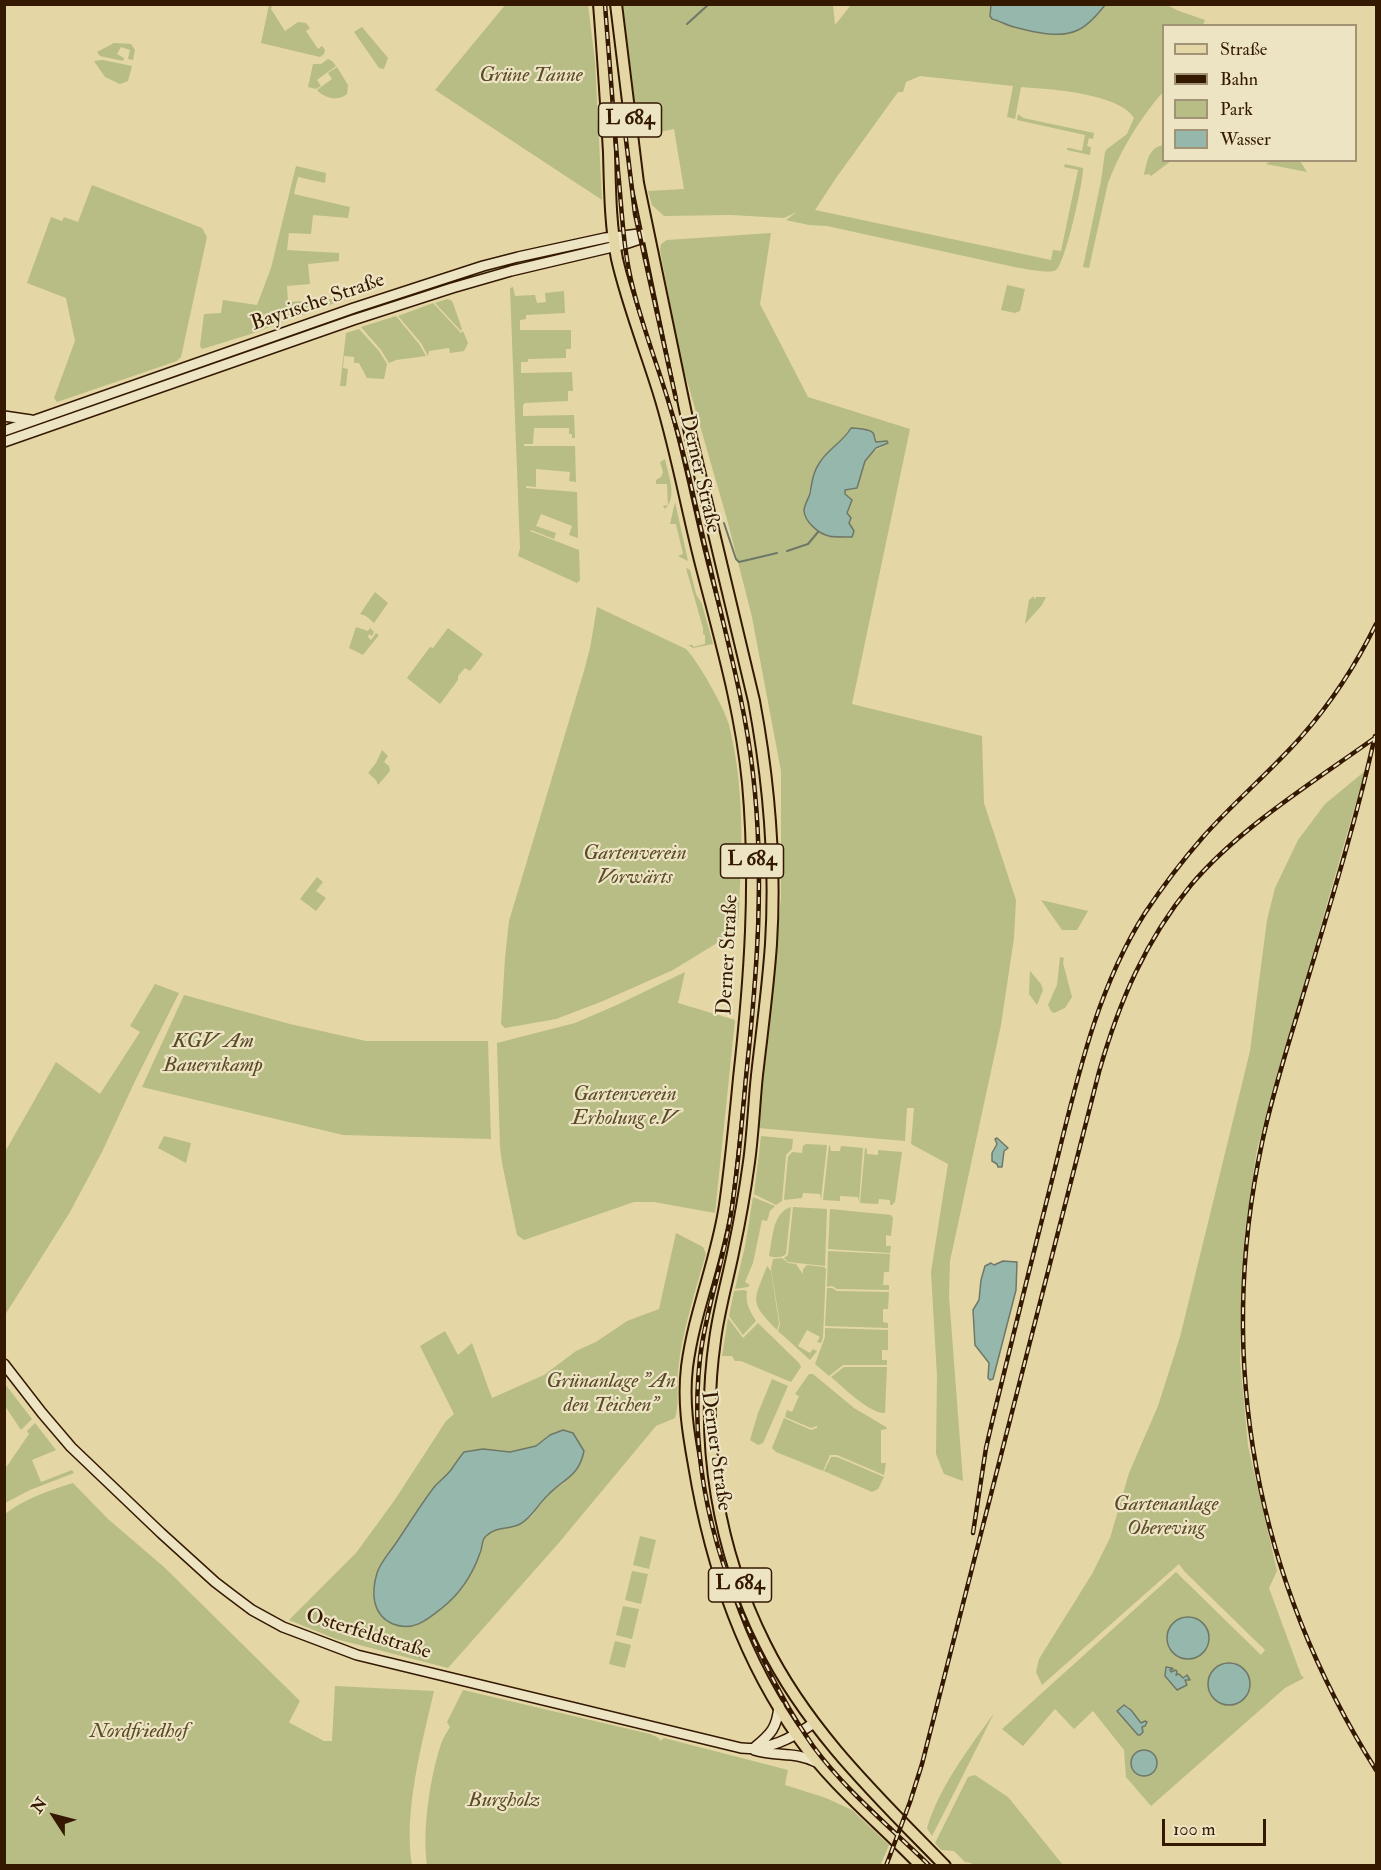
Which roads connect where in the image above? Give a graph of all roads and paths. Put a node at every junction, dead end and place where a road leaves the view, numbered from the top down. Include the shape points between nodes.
1 (598, 4) edge
2 (616, 4) edge
3 (649, 236) junction
4 (614, 242) junction
5 (4, 416) edge
6 (33, 421) junction
7 (4, 431) edge
8 (4, 442) edge
9 (4, 1364) edge
10 (778, 1706) junction
11 (814, 1723) junction
12 (796, 1734) junction
13 (752, 1749) junction
14 (817, 1762) junction
15 (921, 1866) edge
16 (945, 1866) edge

1 - 4 main road, Derner Straße / L 684
2 - 3 main road, Derner Straße / L 684 via 634,158
3 - 4 street, Bayrische Straße via 639,234
3 - 11 main road, Derner Straße / L 684 via 687,422 754,701 771,843 769,970 750,1158 714,1340 712,1468 724,1534 747,1605 776,1665
4 - 6 street, Bayrische Straße via 560,247 483,266
4 - 8 street, Bayrische Straße via 353,320
4 - 10 main road, Derner Straße / L 684 via 672,443 732,687 747,778 753,864 746,1018 724,1212 690,1348 686,1406 696,1479 718,1572 742,1636
5 - 6 street
6 - 7 street, Bayrische Straße
9 - 13 street, Osterfeldstraße via 71,1446 161,1533 222,1587 282,1627 366,1658
10 - 12 main road, Derner Straße / L 684
10 - 13 street via 774,1729
11 - 12 street, Osterfeldstraße
11 - 16 main road, Derner Straße / L 684
12 - 13 street, Osterfeldstraße via 771,1746
12 - 14 main road, Derner Straße / L 684
13 - 14 street via 766,1754 800,1755
14 - 15 main road, Derner Straße / L 684

